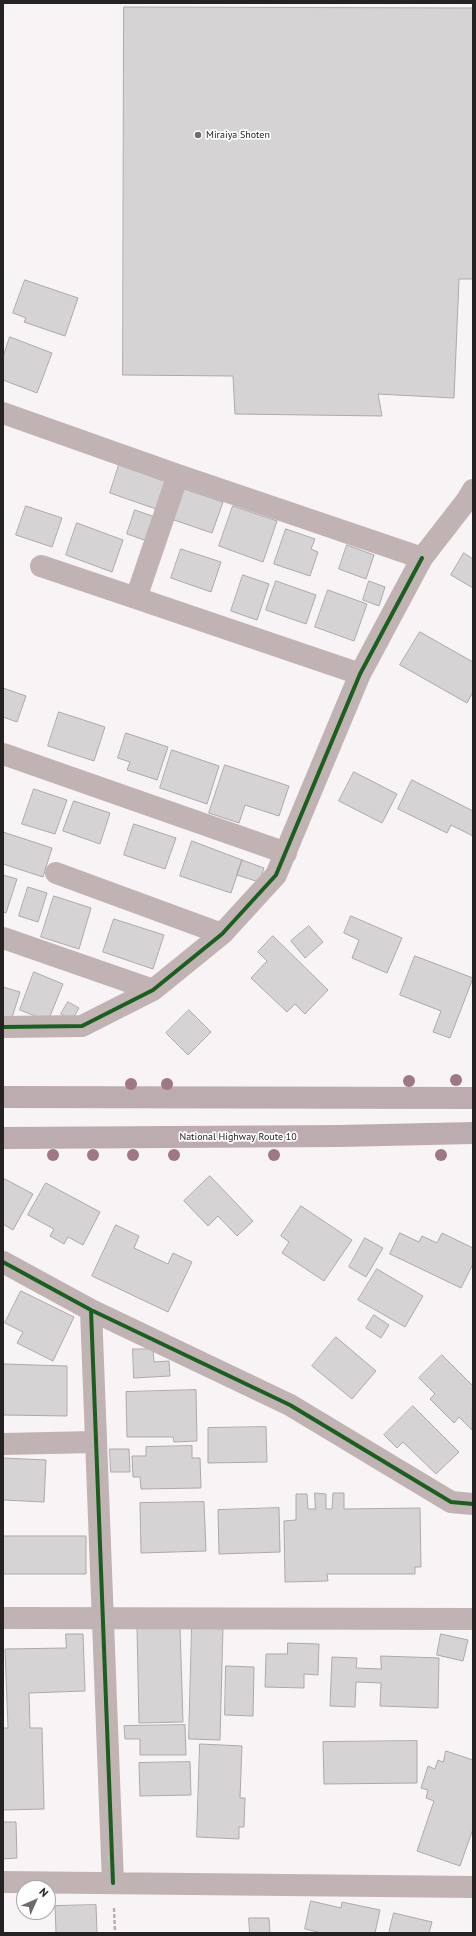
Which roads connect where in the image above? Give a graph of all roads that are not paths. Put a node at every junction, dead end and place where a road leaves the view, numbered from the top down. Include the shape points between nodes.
1 (3, 413) edge
2 (178, 475) junction
3 (471, 498) edge
4 (422, 558) junction
5 (41, 566) dead end
6 (136, 598) junction
7 (360, 674) junction
8 (3, 754) edge
9 (286, 853) junction
10 (56, 873) dead end
11 (222, 934) junction
12 (3, 938) edge
13 (153, 990) junction
14 (3, 1026) edge
15 (3, 1097) edge
16 (473, 1098) edge
17 (473, 1133) edge
18 (3, 1138) edge
19 (3, 1262) edge
20 (91, 1310) junction
21 (96, 1442) junction
22 (3, 1444) edge
23 (473, 1504) edge
24 (102, 1617) junction
25 (3, 1618) edge
26 (473, 1619) edge
27 (3, 1882) edge
28 (113, 1883) junction
29 (473, 1887) edge

1 - 2 street
2 - 4 street
2 - 6 street
3 - 4 street
4 - 7 street
5 - 6 street
6 - 7 street
7 - 9 street
8 - 9 street
9 - 11 street via 276,875
10 - 11 street
11 - 13 street
12 - 13 street
13 - 14 street via 82,1026
15 - 16 highway
17 - 18 highway, National Highway Route 10
19 - 20 street
20 - 21 street
20 - 23 street via 290,1405 451,1502
21 - 22 street
21 - 24 street
24 - 25 street
24 - 26 street
24 - 28 street
27 - 28 street
28 - 29 street

